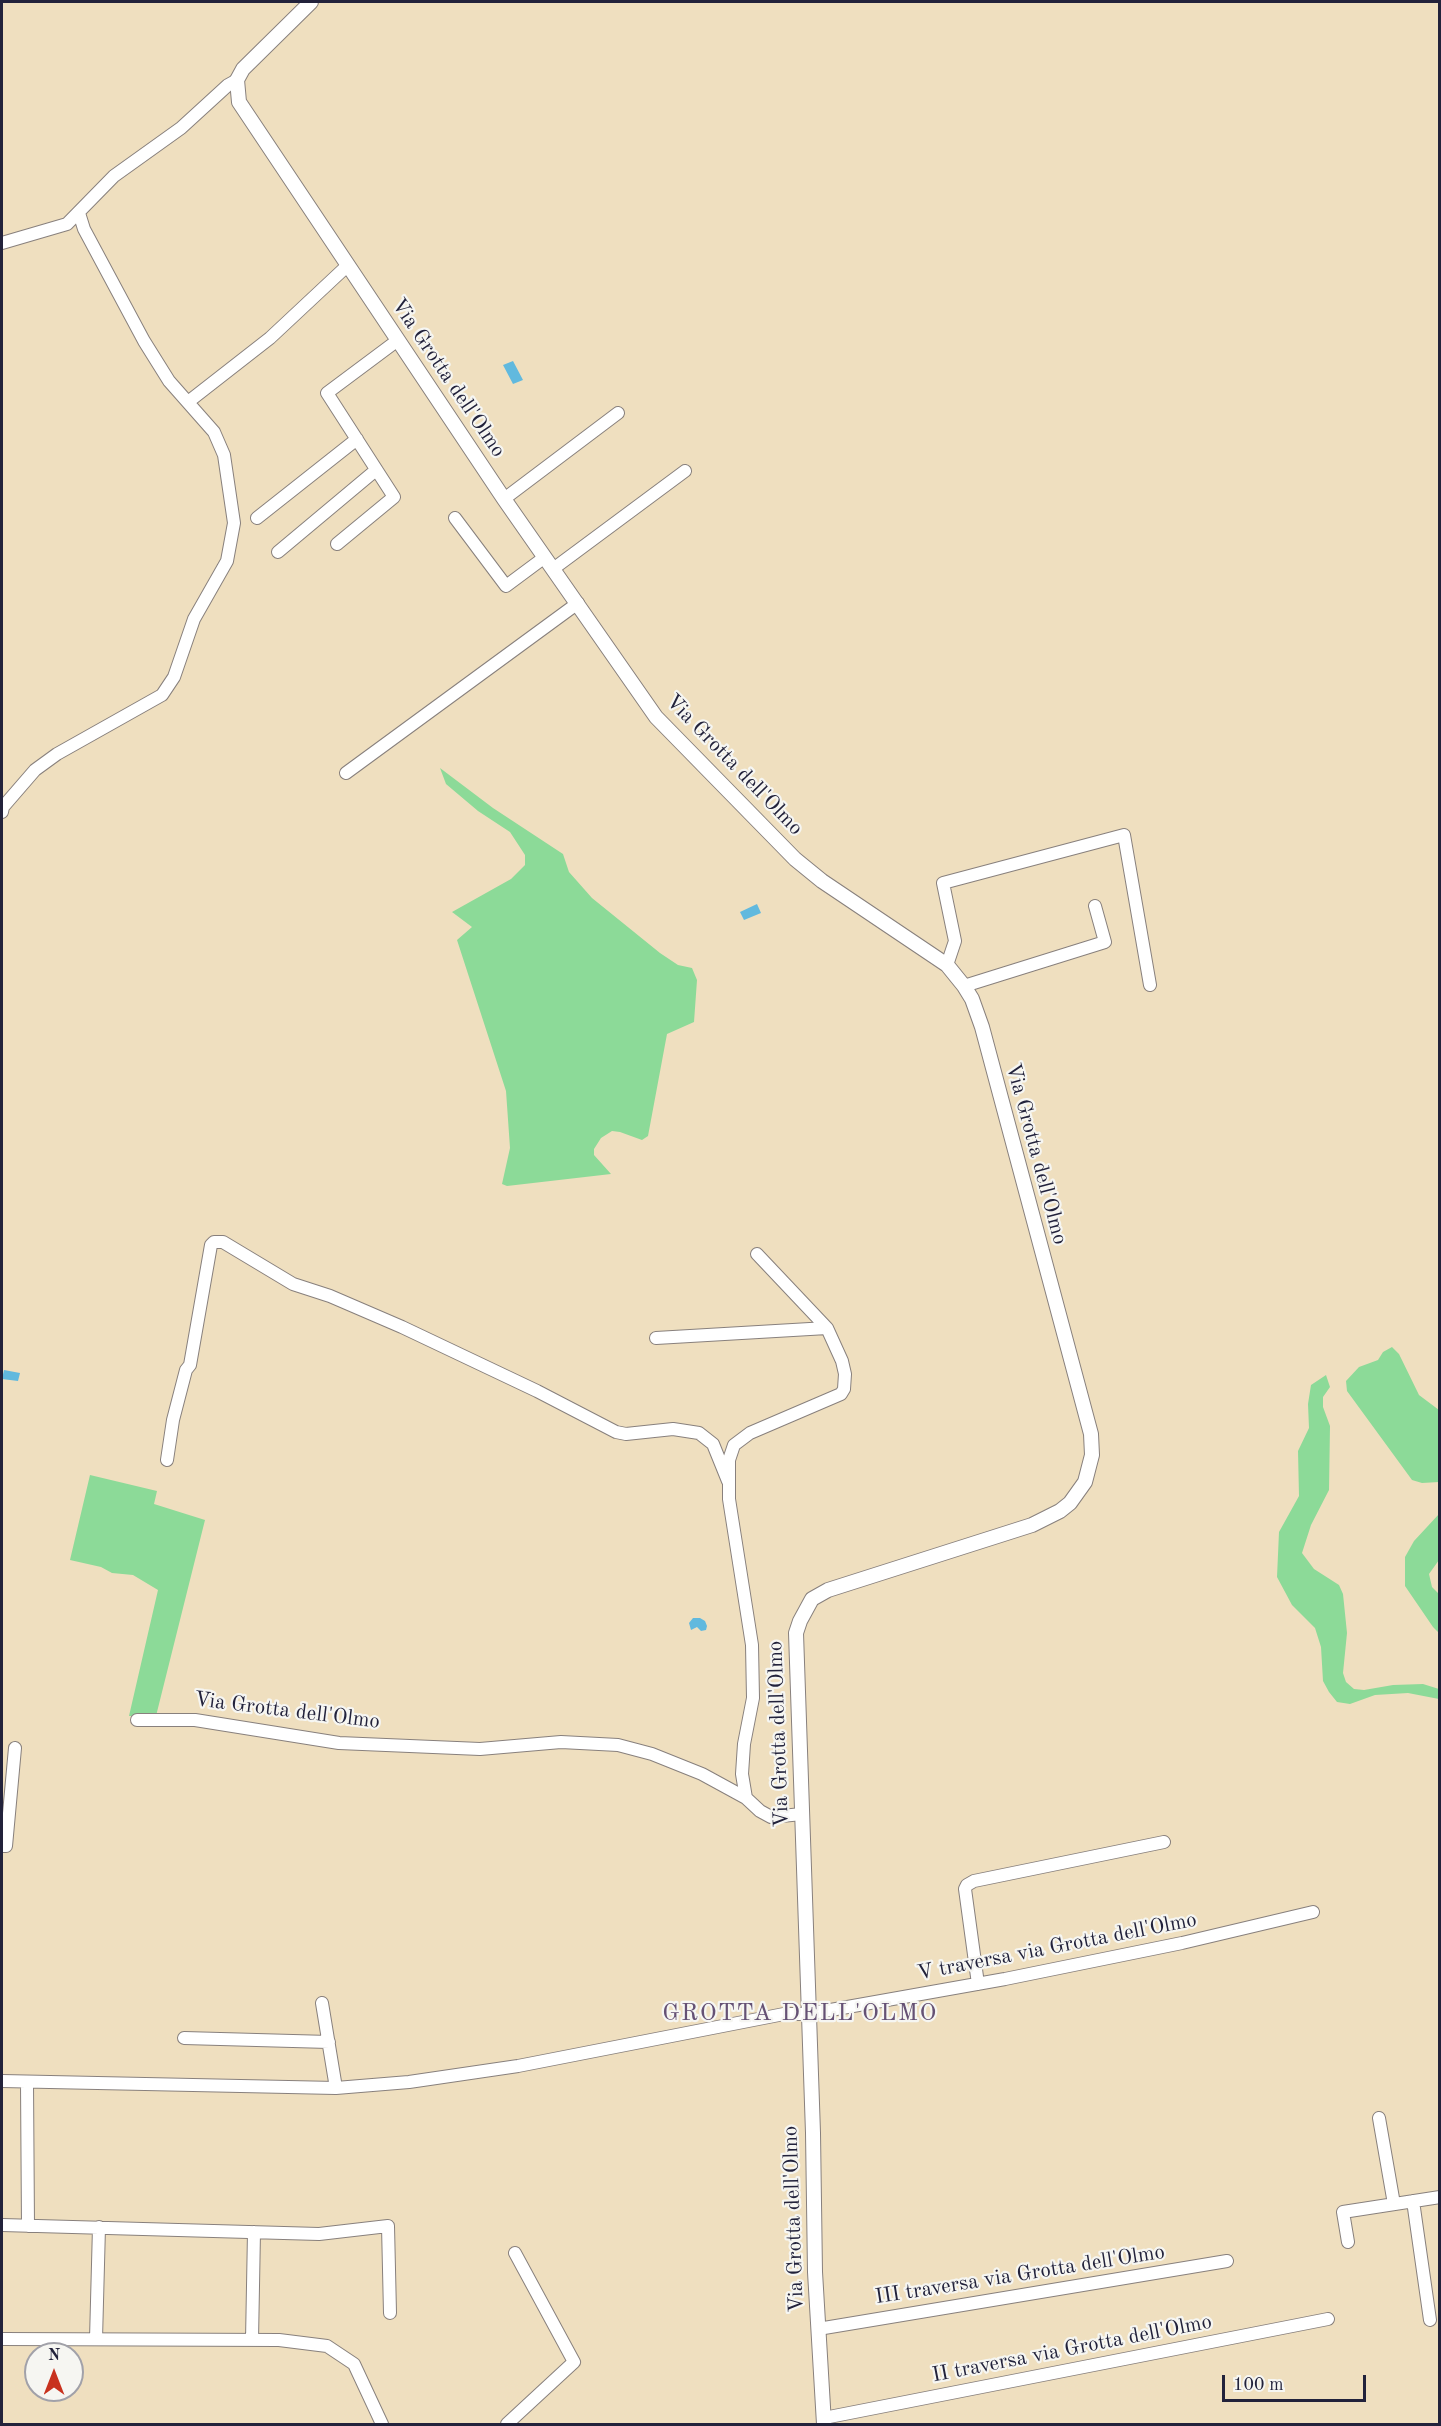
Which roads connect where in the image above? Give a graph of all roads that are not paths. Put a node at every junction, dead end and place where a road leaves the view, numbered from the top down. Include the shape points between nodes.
1 (311, 2) edge
2 (237, 80) junction
3 (79, 213) junction
4 (2, 243) edge
5 (347, 266) junction
6 (398, 340) junction
7 (188, 402) junction
8 (618, 413) dead end
9 (357, 439) junction
10 (376, 470) junction
11 (685, 471) dead end
12 (504, 499) junction
13 (257, 518) dead end
14 (455, 518) dead end
15 (337, 544) dead end
16 (278, 552) dead end
17 (545, 556) junction
18 (553, 569) junction
19 (578, 603) junction
20 (346, 773) dead end
21 (2, 812) edge
22 (1095, 906) dead end
23 (947, 965) junction
24 (1150, 985) dead end
25 (964, 986) junction
26 (758, 1254) dead end
27 (827, 1328) junction
28 (656, 1338) dead end
29 (167, 1460) dead end
30 (728, 1481) junction
31 (137, 1720) dead end
32 (15, 1748) dead end
33 (746, 1798) junction
34 (802, 1814) junction
35 (1164, 1842) dead end
36 (2, 1846) edge
37 (1313, 1912) dead end
38 (978, 1984) junction
39 (322, 2003) dead end
40 (808, 2014) junction
41 (184, 2038) dead end
42 (329, 2042) junction
43 (2, 2081) edge
44 (27, 2083) junction
45 (336, 2088) junction
46 (1379, 2118) dead end
47 (1440, 2197) edge
48 (1413, 2201) junction
49 (1394, 2204) junction
50 (2, 2225) edge
51 (28, 2226) junction
52 (99, 2227) junction
53 (254, 2232) junction
54 (1348, 2242) dead end
55 (515, 2253) dead end
56 (1227, 2261) dead end
57 (390, 2313) dead end
58 (1328, 2319) dead end
59 (1430, 2320) dead end
60 (818, 2329) junction
61 (2, 2339) edge
62 (96, 2339) junction
63 (252, 2340) junction
64 (824, 2421) edge
65 (382, 2424) edge
66 (507, 2424) edge

1 - 2 street via 243,69
2 - 3 street via 181,128 114,176
2 - 5 street, Via Grotta dell'Olmo via 239,102
3 - 4 street via 67,224
3 - 7 street via 144,341 169,381
5 - 6 street, Via Grotta dell'Olmo
5 - 7 street via 270,338
6 - 9 street via 327,393
6 - 12 street, Via Grotta dell'Olmo
7 - 21 street via 214,432 224,454 234,523 227,561 194,619 174,677 162,695 35,770
8 - 12 street
9 - 10 street
9 - 13 street
10 - 15 street via 394,497
10 - 16 street
11 - 18 street
12 - 17 street, Via Grotta dell'Olmo
14 - 17 street via 506,586
17 - 18 street, Via Grotta dell'Olmo
18 - 19 street, Via Grotta dell'Olmo
19 - 20 street
19 - 23 street, Via Grotta dell'Olmo via 656,717 795,859
22 - 25 street via 1105,942
23 - 24 street via 955,941 943,883 1124,836
23 - 25 street, Via Grotta dell'Olmo
25 - 34 street, Via Grotta dell'Olmo via 980,1020 1091,1434 1092,1455 1079,1492 1049,1518 828,1590 812,1599 796,1633
26 - 27 street
27 - 28 street
27 - 30 street via 844,1367 841,1394 750,1433 734,1445
29 - 30 street via 173,1420 190,1365 211,1245 224,1242 293,1284 402,1327 616,1432 673,1429 699,1433 713,1444
30 - 33 street, Via Grotta dell'Olmo via 752,1645 753,1698 742,1774
31 - 33 street, Via Grotta dell'Olmo via 195,1720 339,1743 480,1749 561,1742 618,1745 702,1774
32 - 36 street via 6,1846
33 - 34 street via 771,1817
34 - 40 street, Via Grotta dell'Olmo
35 - 38 street via 967,1885
37 - 38 street, V traversa via Grotta dell'Olmo
38 - 40 street, V traversa via Grotta dell'Olmo
39 - 42 street
40 - 45 street, V traversa via Grotta dell'Olmo via 784,2014 518,2066
40 - 60 street, Via Grotta dell'Olmo
41 - 42 street
42 - 45 street
43 - 44 street, V traversa via Grotta dell'Olmo
44 - 45 street, V traversa via Grotta dell'Olmo
44 - 51 street
46 - 49 street
47 - 48 street
48 - 49 street
48 - 59 street
49 - 54 street via 1343,2212
50 - 51 street
51 - 52 street
52 - 53 street
52 - 62 street
53 - 57 street via 319,2234 388,2226
53 - 63 street
55 - 66 street via 574,2362
56 - 60 street, III traversa via Grotta dell'Olmo
58 - 64 street, II traversa via Grotta dell'Olmo
60 - 64 street, Via Grotta dell'Olmo
61 - 62 street
62 - 63 street
63 - 65 street via 327,2346 354,2364

